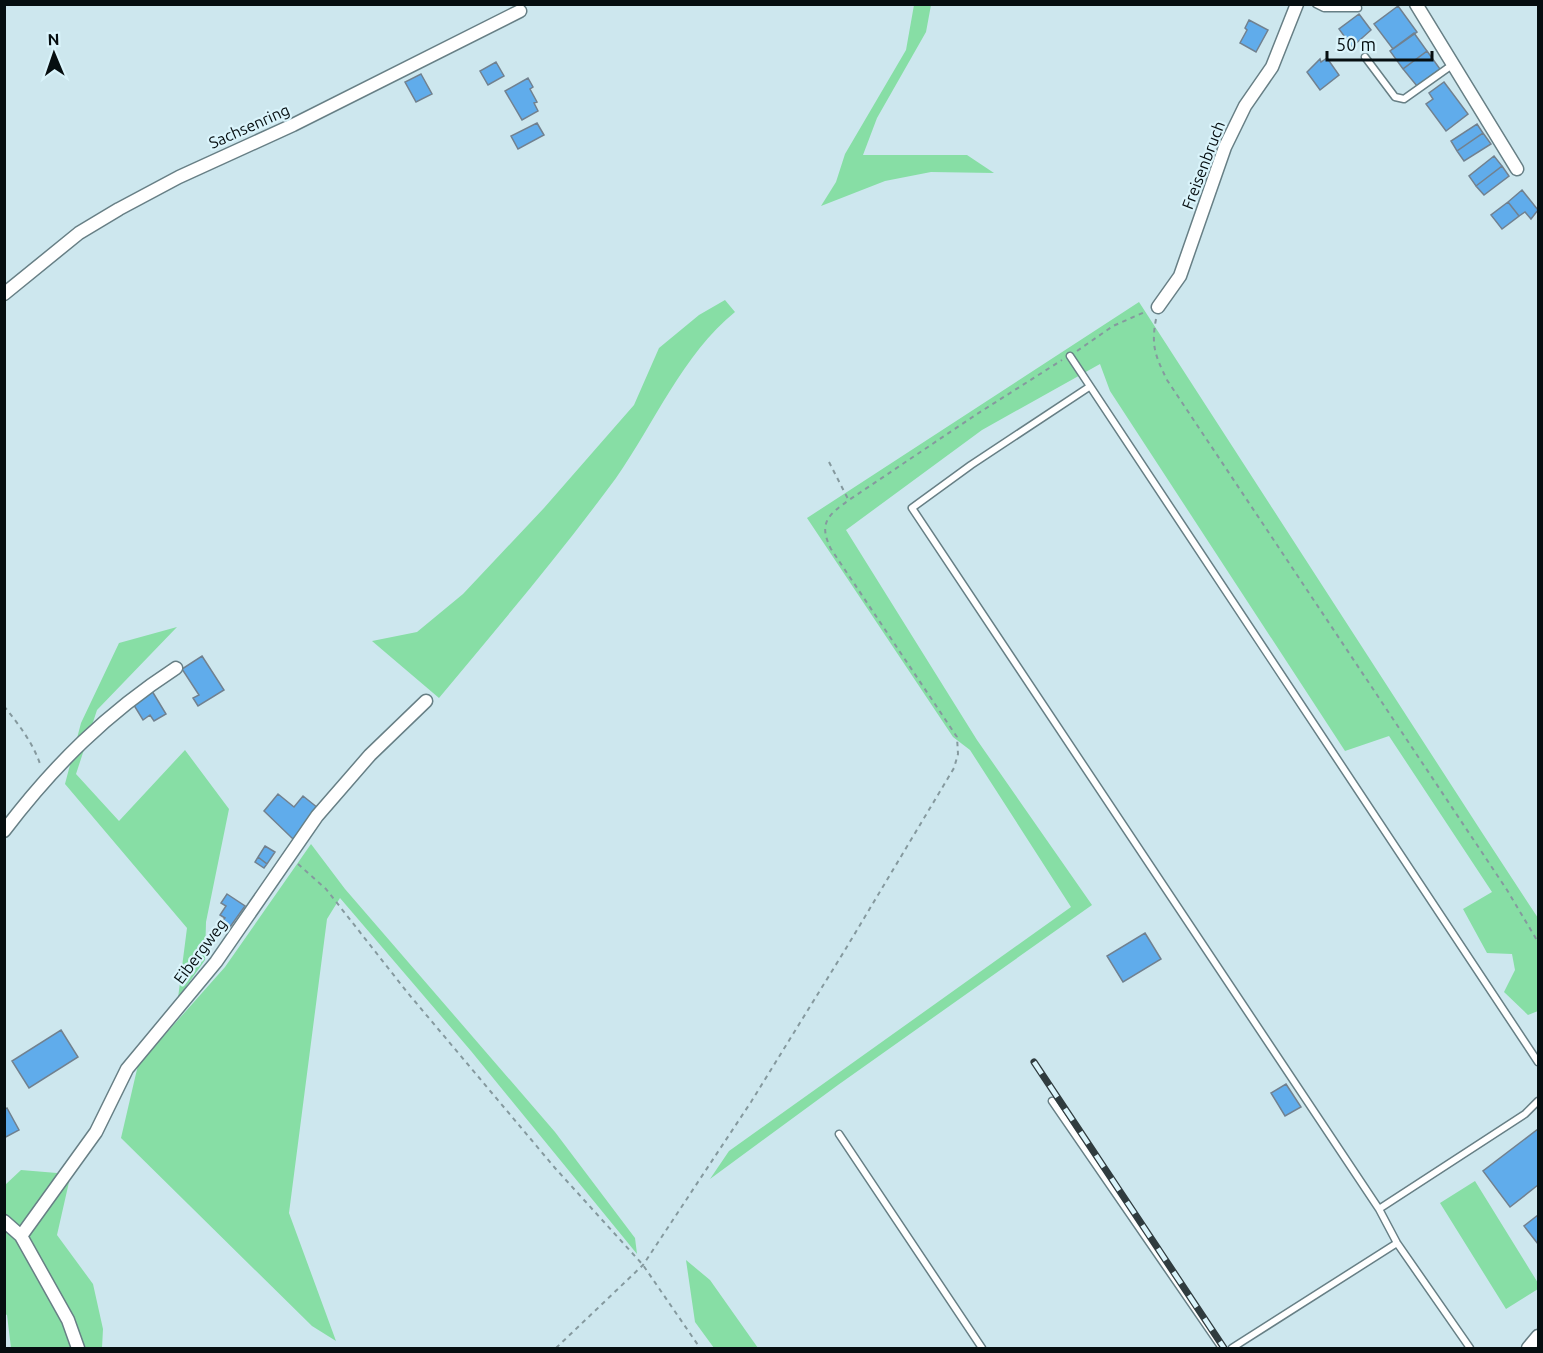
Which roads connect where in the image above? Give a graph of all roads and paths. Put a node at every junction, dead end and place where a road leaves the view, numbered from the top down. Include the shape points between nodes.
1 (1297, 4) edge
2 (1316, 4) edge
3 (1416, 4) edge
4 (1358, 8) dead end
5 (520, 11) dead end
6 (1365, 57) dead end
7 (1452, 65) junction
8 (1517, 169) dead end
9 (4, 294) edge
10 (1158, 307) junction
11 (1070, 356) junction
12 (1089, 387) junction
13 (829, 462) dead end
14 (849, 500) junction
15 (176, 668) dead end
16 (426, 701) dead end
17 (4, 706) edge
18 (42, 782) junction
19 (4, 831) edge
20 (289, 856) junction
21 (1539, 942) edge
22 (1539, 1062) edge
23 (1052, 1101) dead end
24 (1539, 1101) edge
25 (839, 1134) dead end
26 (1379, 1209) junction
27 (4, 1221) edge
28 (21, 1236) junction
29 (1397, 1243) junction
30 (643, 1265) junction
31 (1539, 1336) edge
32 (78, 1348) edge
33 (556, 1348) edge
34 (700, 1348) edge
35 (982, 1348) edge
36 (1222, 1348) edge
37 (1232, 1348) edge
38 (1470, 1348) edge
39 (1528, 1348) edge

1 - 10 street, Freisenbruch via 1272,67 1245,106 1225,147 1180,276
2 - 4 lane via 1324,8
3 - 7 street
5 - 9 street, Sachsenring via 119,209 79,233
6 - 7 lane via 1399,100
7 - 8 street
10 - 11 path via 1113,326
10 - 21 path via 1152,340 1167,380
11 - 12 lane
11 - 14 path
12 - 22 lane
12 - 26 lane via 912,508
13 - 14 path
14 - 30 path via 829,517 824,526 825,537 957,737 958,754 954,768 833,970
15 - 18 street via 115,712
16 - 20 street, Eibergweg via 370,755 317,816
17 - 18 path via 37,754
18 - 19 street
20 - 28 street, Eibergweg via 216,962 127,1069 96,1132
20 - 30 path via 326,889 555,1168
23 - 36 lane
24 - 26 lane
25 - 35 lane
26 - 29 lane
27 - 28 street
28 - 32 street via 68,1320
29 - 37 lane
29 - 38 lane
30 - 33 path
30 - 34 path
31 - 39 street

